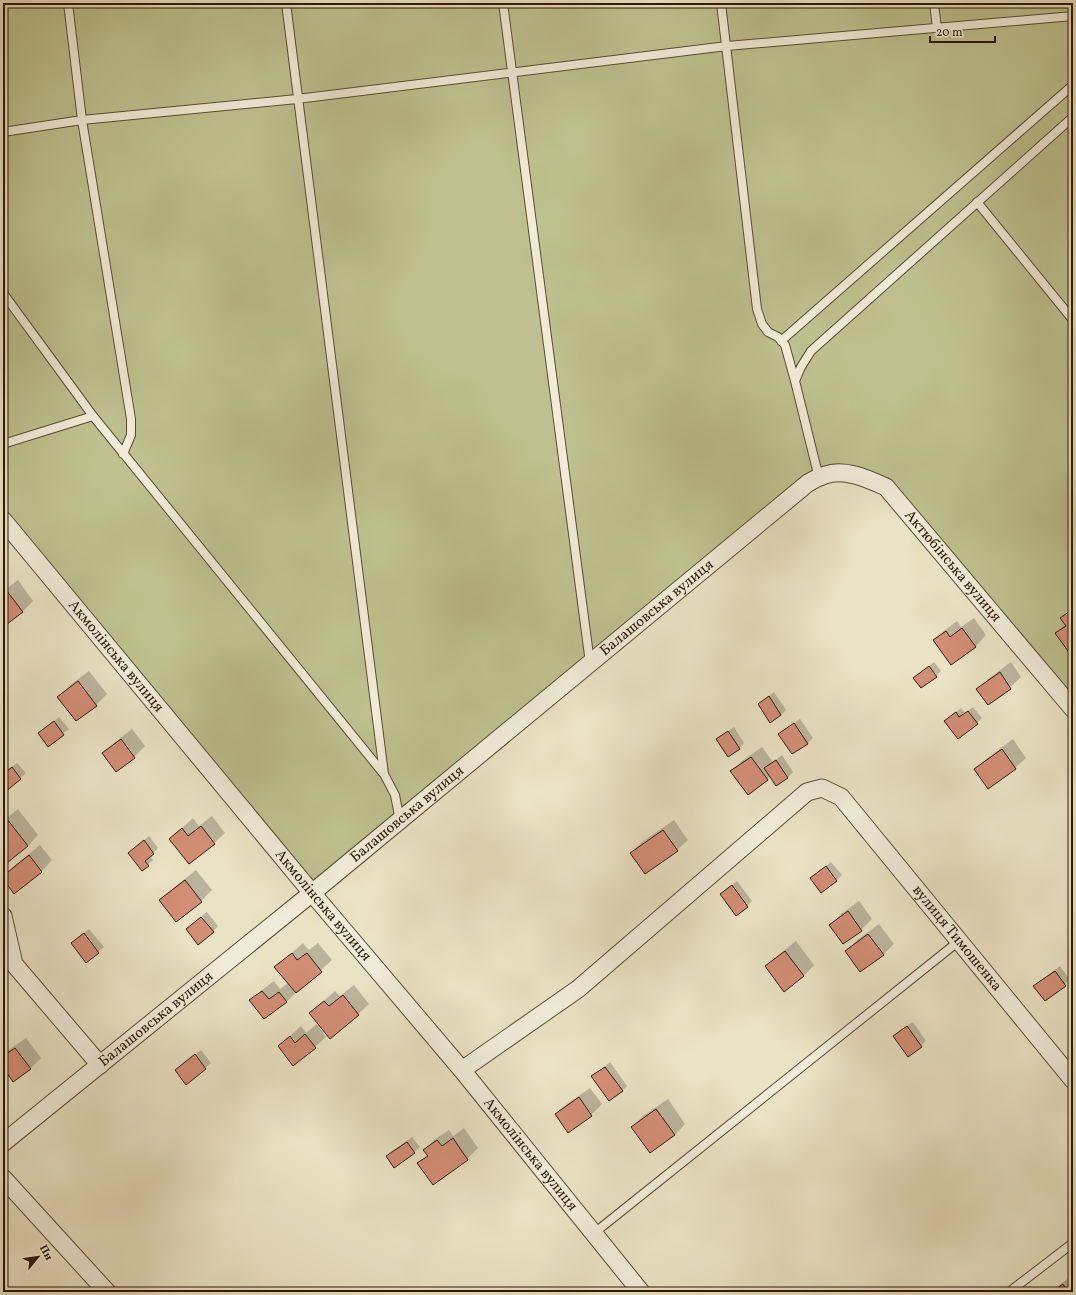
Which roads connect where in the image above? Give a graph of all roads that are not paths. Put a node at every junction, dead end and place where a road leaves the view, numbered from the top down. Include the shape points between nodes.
1 (68, 3) edge
2 (286, 3) edge
3 (503, 3) edge
4 (721, 3) edge
5 (934, 3) edge
6 (1073, 16) edge
7 (937, 28) junction
8 (727, 46) junction
9 (511, 73) junction
10 (1073, 85) edge
11 (298, 99) junction
12 (1073, 117) edge
13 (82, 120) junction
14 (3, 132) edge
15 (977, 202) junction
16 (3, 293) edge
17 (1073, 320) edge
18 (781, 341) junction
19 (795, 381) junction
20 (93, 416) junction
21 (3, 444) edge
22 (123, 454) junction
23 (813, 480) junction
24 (5, 526) edge
25 (590, 663) junction
26 (1073, 709) edge
27 (384, 774) junction
28 (400, 821) junction
29 (312, 894) junction
30 (3, 916) edge
31 (959, 941) junction
32 (100, 1064) junction
33 (462, 1070) junction
34 (1073, 1080) edge
35 (3, 1143) edge
36 (3, 1178) edge
37 (593, 1234) junction
38 (1073, 1243) edge
39 (107, 1292) edge
40 (641, 1292) edge
41 (1009, 1292) edge

1 - 13 lane
2 - 11 lane
3 - 9 lane
4 - 8 lane
5 - 7 lane
6 - 7 lane
7 - 8 lane
8 - 9 lane
8 - 18 lane via 757,309 762,324
9 - 11 lane
9 - 25 lane
10 - 18 lane
11 - 13 lane
11 - 27 lane
12 - 15 lane
13 - 14 lane
13 - 22 lane via 131,419 131,435
15 - 17 lane
15 - 19 lane via 811,352
16 - 20 lane
18 - 19 lane via 789,354
19 - 23 lane
20 - 21 lane
20 - 22 lane
22 - 27 lane
23 - 25 street, Балашовська вулиця
23 - 26 street, Актюбінська вулиця via 826,474 843,472 886,487
24 - 29 street, Акмолінська вулиця
25 - 28 street, Балашовська вулиця
27 - 28 lane via 395,794
28 - 29 street, Балашовська вулиця
29 - 32 street, Балашовська вулиця
29 - 33 street, Акмолінська вулиця
30 - 32 street via 14,964
31 - 33 street, вулиця Тимошенка via 841,797 822,788 807,792 578,990
31 - 34 street, вулиця Тимошенка
31 - 37 lane
32 - 35 street, Балашовська вулиця
33 - 37 street, Акмолінська вулиця
36 - 39 street
37 - 40 street, Акмолінська вулиця
38 - 41 lane

